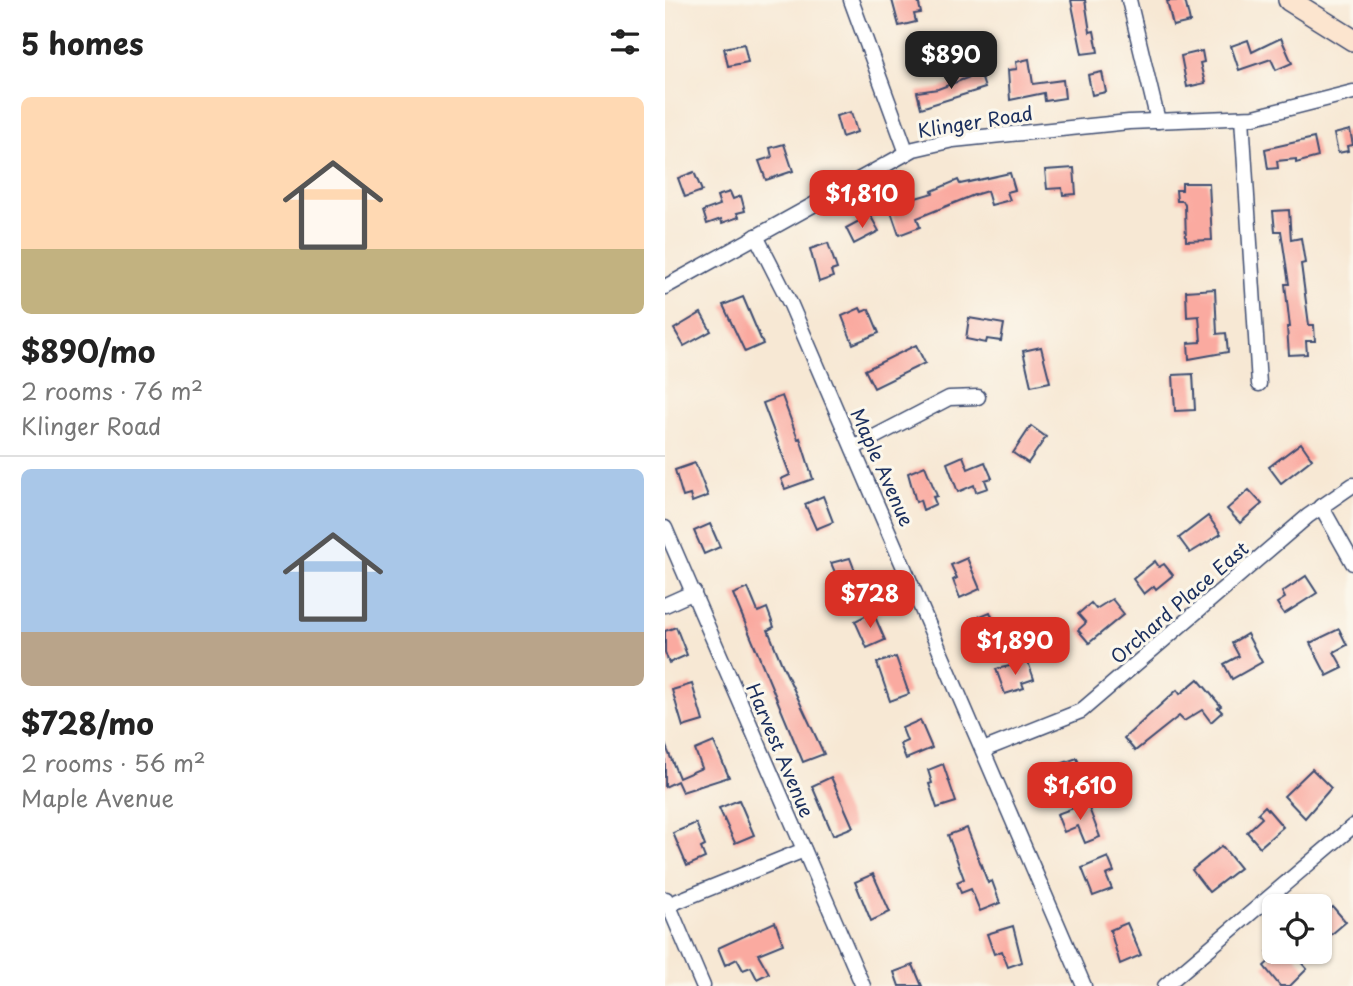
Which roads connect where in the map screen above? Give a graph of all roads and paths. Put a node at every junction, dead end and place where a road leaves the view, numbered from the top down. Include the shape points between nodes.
1 (851, 0) edge
2 (1129, 0) edge
3 (1289, 0) edge
4 (1353, 40) edge
5 (1353, 92) edge
6 (1242, 118) junction
7 (1158, 121) junction
8 (907, 153) junction
9 (756, 236) junction
10 (665, 287) edge
11 (1259, 384) dead end
12 (978, 397) dead end
13 (853, 448) junction
14 (1353, 485) edge
15 (1321, 506) junction
16 (665, 528) edge
17 (1353, 563) edge
18 (694, 592) junction
19 (665, 605) edge
20 (983, 750) junction
21 (1353, 826) edge
22 (804, 850) junction
23 (667, 901) edge
24 (703, 986) edge
25 (863, 986) edge
26 (1084, 986) edge
27 (1165, 986) edge

1 - 8 street
2 - 7 street
3 - 4 main road
5 - 6 street, Klinger Road
6 - 7 street, Klinger Road
6 - 11 street
7 - 8 street, Klinger Road via 953,140
8 - 9 street, Klinger Road
9 - 10 street, Klinger Road
9 - 13 street, Maple Avenue
12 - 13 street via 949,398
13 - 20 street, Maple Avenue
14 - 15 street, Orchard Place East
15 - 17 street
15 - 20 street, Orchard Place East via 1081,711
16 - 18 street, Harvest Avenue
18 - 19 street
18 - 22 street, Harvest Avenue
20 - 26 street, Maple Avenue
21 - 27 street
22 - 23 street
22 - 25 street, Harvest Avenue
23 - 24 street

